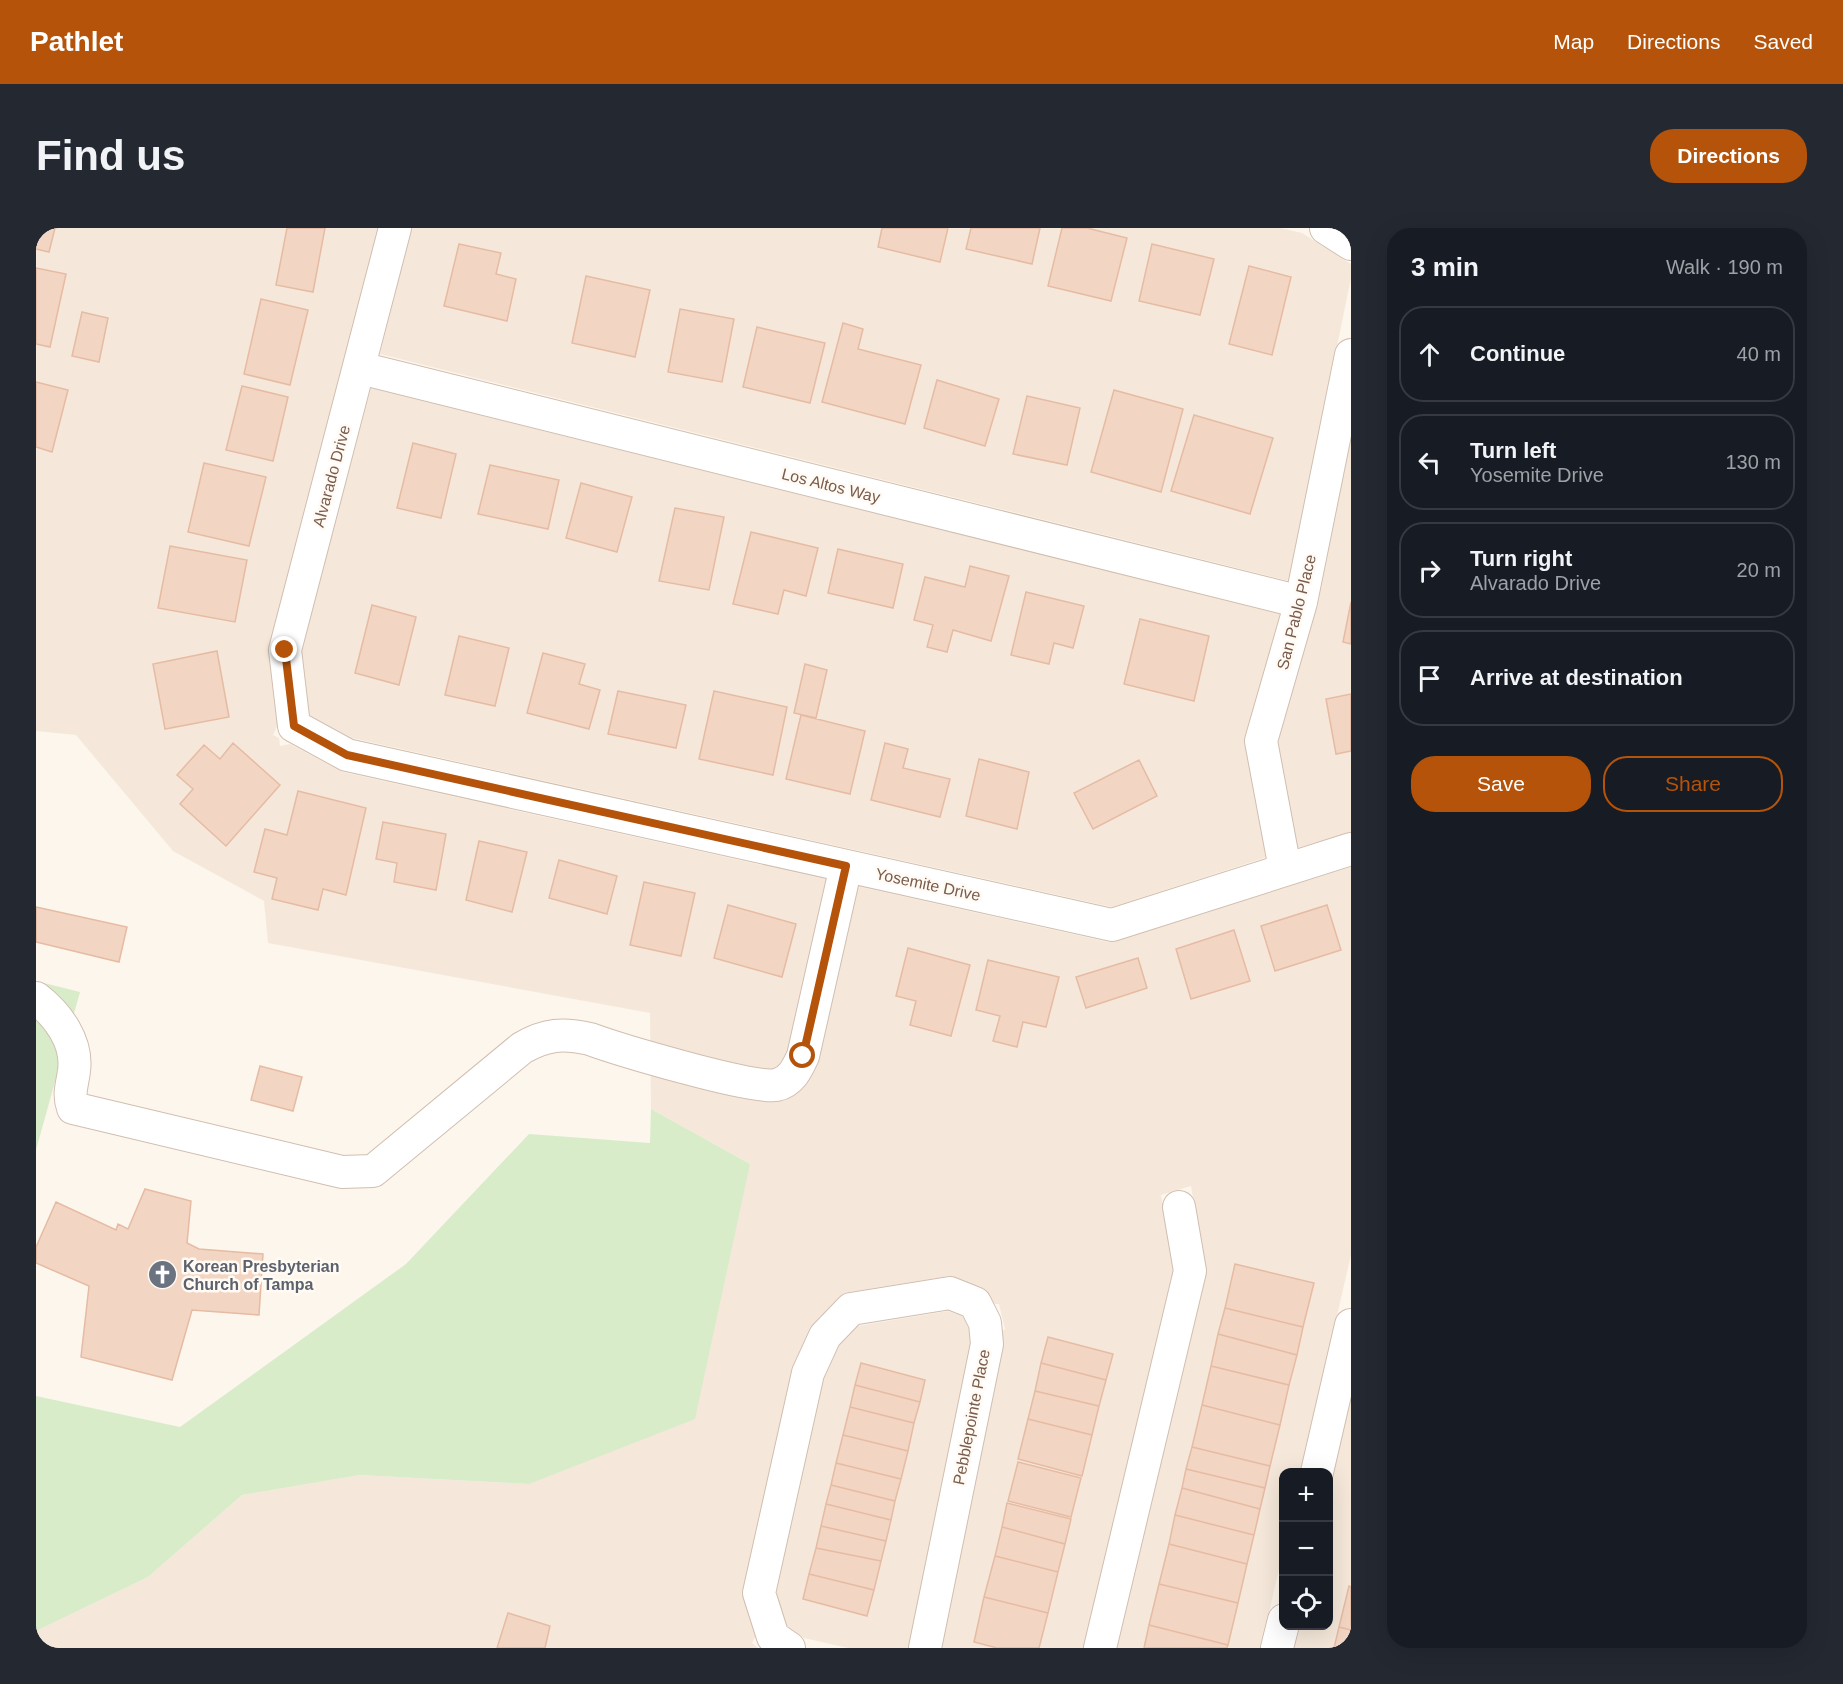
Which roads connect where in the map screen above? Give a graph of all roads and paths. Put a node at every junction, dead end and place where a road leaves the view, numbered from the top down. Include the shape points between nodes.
1 (395, 228) edge
2 (1326, 228) edge
3 (1351, 244) edge
4 (1351, 355) edge
5 (360, 368) junction
6 (1301, 602) junction
7 (294, 726) joint
8 (1351, 849) edge
9 (846, 866) junction
10 (1285, 869) junction
11 (36, 998) edge
12 (1179, 1207) dead end
13 (1351, 1325) edge
14 (1318, 1468) edge
15 (1282, 1630) edge
16 (781, 1642) edge
17 (925, 1648) edge
18 (1100, 1648) edge
19 (1277, 1648) edge

1 - 5 street, Alvarado Drive
2 - 3 street
4 - 6 street, San Pablo Place
5 - 6 street, Los Altos Way
5 - 7 street, Alvarado Drive via 285,650
6 - 10 street, San Pablo Place via 1261,741
7 - 9 street, Yosemite Drive via 347,755
8 - 10 street, Yosemite Drive
9 - 10 street, Yosemite Drive via 1112,925
9 - 11 street via 803,1056 786,1082 773,1086 740,1081 590,1039 554,1034 522,1048 373,1171 342,1172 73,1108 69,1097 74,1070 68,1036 59,1020
12 - 18 street via 1190,1271
13 - 14 street
15 - 19 street
16 - 17 street, Pebblepointe Place via 759,1593 808,1373 825,1336 851,1309 950,1293 975,1303 985,1323 987,1344

